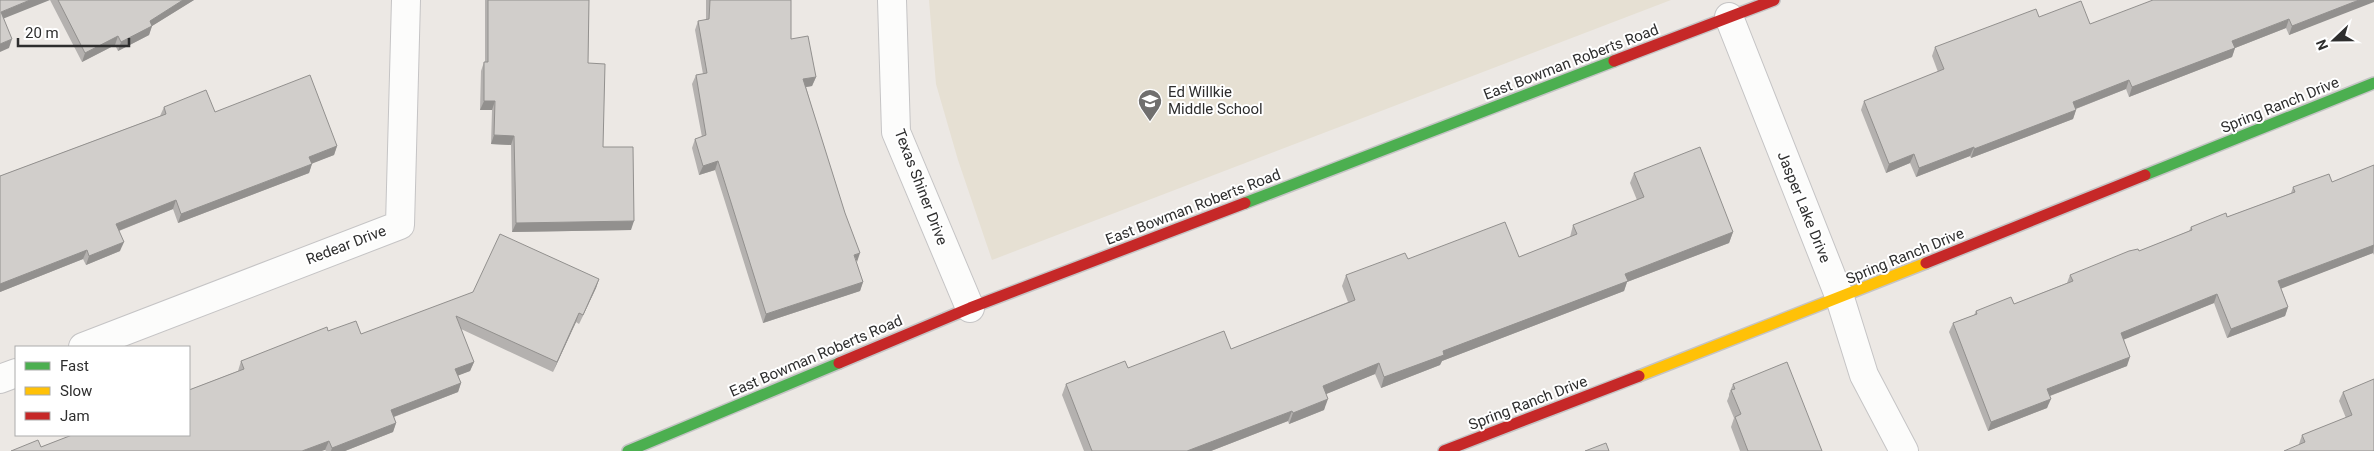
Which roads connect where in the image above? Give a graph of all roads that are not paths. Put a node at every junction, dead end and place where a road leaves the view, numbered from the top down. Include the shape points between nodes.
1 (406, 0) edge
2 (892, 0) edge
3 (1774, 0) edge
4 (1729, 17) junction
5 (2374, 83) edge
6 (1840, 298) junction
7 (970, 308) junction
8 (86, 346) edge
9 (15, 373) edge
10 (0, 379) edge
11 (628, 451) edge
12 (1444, 451) edge
13 (1904, 451) edge

1 - 8 street, Redear Drive via 400,225
2 - 7 street, Texas Shiner Drive via 896,132
3 - 4 street, East Bowman Roberts Road
4 - 6 street, Jasper Lake Drive
4 - 7 street, East Bowman Roberts Road
5 - 6 street, Spring Ranch Drive
6 - 12 street, Spring Ranch Drive
6 - 13 street, Jasper Lake Drive via 1864,375
7 - 11 street, East Bowman Roberts Road
9 - 10 street

